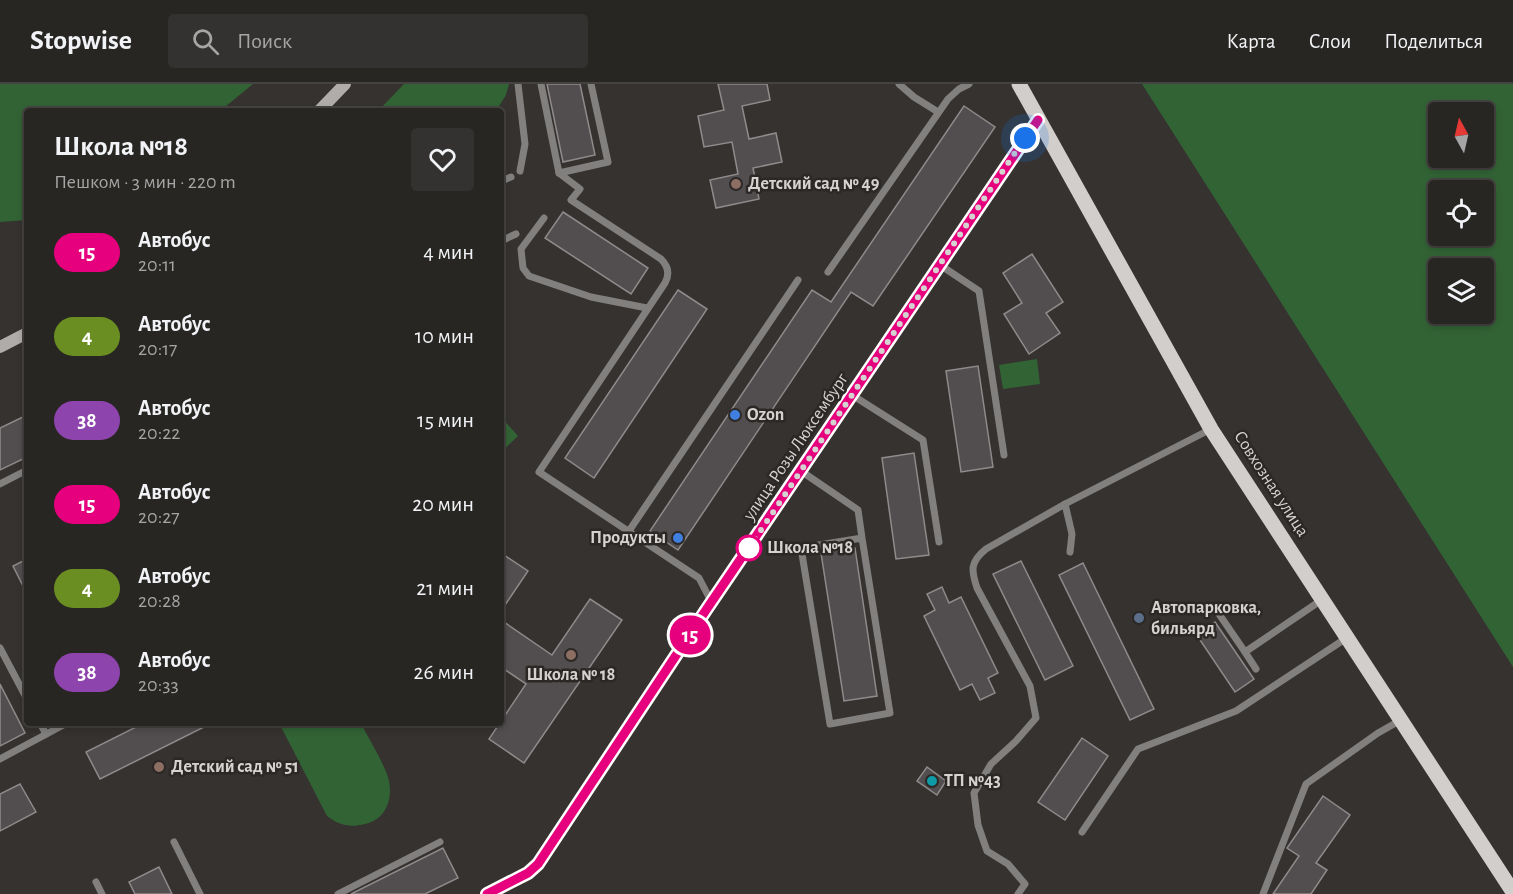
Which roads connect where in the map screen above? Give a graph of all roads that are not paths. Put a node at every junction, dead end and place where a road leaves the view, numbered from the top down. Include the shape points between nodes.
1 (345, 84) edge
2 (518, 84) edge
3 (541, 84) edge
4 (591, 84) edge
5 (899, 84) edge
6 (969, 84) edge
7 (1019, 84) edge
8 (322, 108) edge
9 (938, 112) junction
10 (1038, 120) junction
11 (520, 171) dead end
12 (560, 173) junction
13 (511, 177) dead end
14 (504, 180) edge
15 (544, 218) dead end
16 (516, 234) dead end
17 (504, 240) edge
18 (939, 265) junction
19 (828, 272) dead end
20 (798, 280) dead end
21 (647, 308) junction
22 (24, 338) edge
23 (0, 347) edge
24 (852, 395) junction
25 (1211, 429) junction
26 (1004, 455) dead end
27 (801, 471) junction
28 (24, 472) edge
29 (0, 484) edge
30 (1065, 504) junction
31 (629, 531) junction
32 (862, 538) junction
33 (939, 542) dead end
34 (1070, 552) dead end
35 (1323, 599) junction
36 (712, 603) junction
37 (1219, 614) dead end
38 (1348, 637) junction
39 (0, 648) edge
40 (1245, 652) junction
41 (1256, 669) dead end
42 (24, 693) edge
43 (1401, 720) junction
44 (42, 726) edge
45 (62, 726) edge
46 (46, 735) junction
47 (0, 759) edge
48 (1082, 832) dead end
49 (174, 842) dead end
50 (440, 843) dead end
51 (96, 882) dead end
52 (1513, 892) edge
53 (102, 894) edge
54 (201, 894) edge
55 (338, 894) edge
56 (487, 894) edge
57 (1018, 894) edge
58 (1263, 894) edge

1 - 8 street
2 - 11 lane via 525,144
3 - 12 lane
4 - 12 lane via 608,162
5 - 9 lane
6 - 9 lane via 954,93
7 - 10 main road, Совхозная улица
9 - 19 lane
10 - 18 street, улица Розы Люксембург
10 - 25 main road, Совхозная улица
12 - 21 lane via 580,189 571,200 665,264 667,279
13 - 14 lane
15 - 21 lane via 521,249 523,268 529,276 591,297
16 - 17 lane
18 - 24 street, улица Розы Люксембург
18 - 26 lane via 979,291
20 - 31 lane
21 - 31 lane via 539,472
22 - 23 street
24 - 27 street, улица Розы Люксембург
24 - 33 lane via 922,440
25 - 30 lane
25 - 35 main road, Совхозная улица
27 - 32 lane via 858,510
27 - 36 street, улица Розы Люксембург
28 - 29 lane
30 - 34 lane via 1072,534
30 - 57 lane via 986,549 973,564 977,588 1030,686 1036,718 991,764 974,793 978,825 987,851 1008,864 1025,884
31 - 36 lane via 699,578
32 - 32 lane via 801,548 830,724 890,713
35 - 38 main road, Совхозная улица
35 - 40 lane
36 - 56 street, улица Розы Люксембург via 538,864
37 - 40 lane
38 - 43 main road, Совхозная улица
38 - 48 lane via 1236,711 1138,749
39 - 42 lane
40 - 41 lane
43 - 52 main road, Совхозная улица
43 - 58 lane via 1306,784
44 - 46 lane
45 - 46 lane
46 - 47 lane
49 - 54 lane
50 - 55 lane
51 - 53 lane

